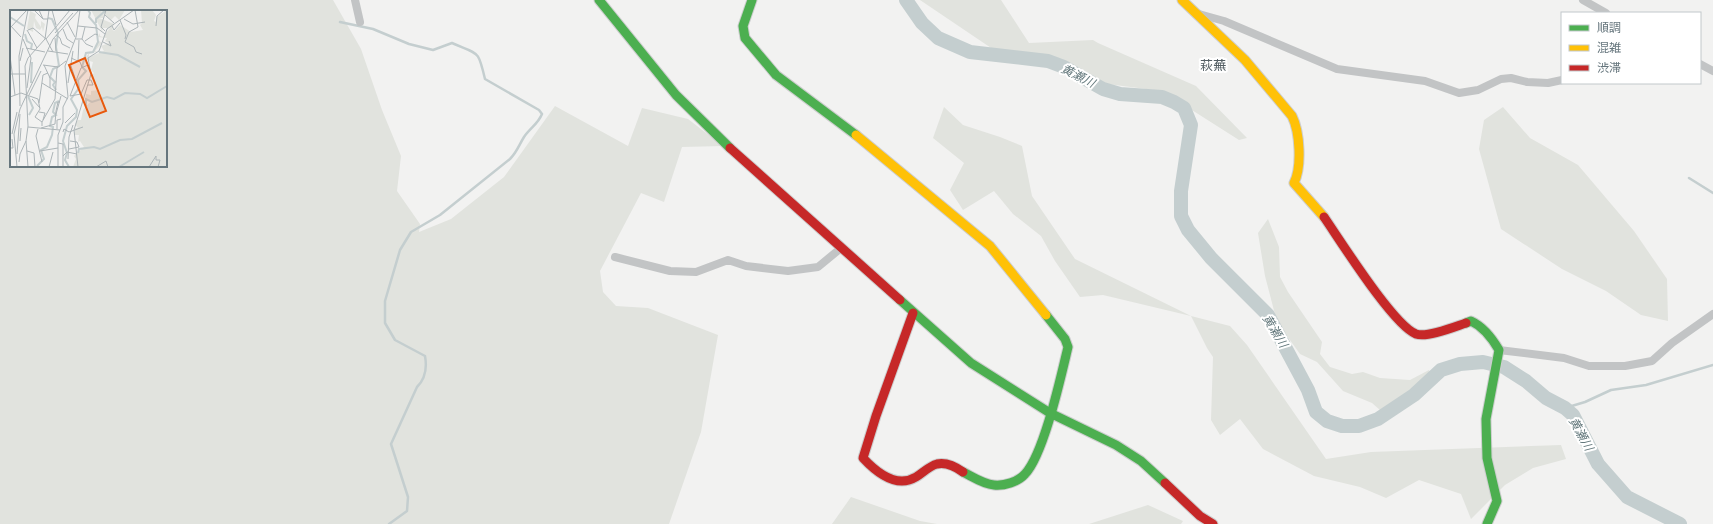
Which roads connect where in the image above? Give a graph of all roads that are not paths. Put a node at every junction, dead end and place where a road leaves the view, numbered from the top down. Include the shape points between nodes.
1 (355, 0) edge
2 (599, 0) edge
3 (752, 0) edge
4 (1182, 0) edge
5 (1583, 0) edge
6 (1604, 12) edge
7 (1196, 13) junction
8 (360, 22) dead end
9 (1701, 65) edge
10 (1713, 71) edge
11 (1561, 80) edge
12 (841, 248) junction
13 (615, 257) dead end
14 (913, 313) junction
15 (1713, 314) edge
16 (1499, 352) junction
17 (1050, 413) junction
18 (1213, 524) edge
19 (1488, 524) edge

1 - 8 street
2 - 12 street via 676,95 718,137
3 - 17 street via 743,30 745,38 776,75 861,138 990,246 1059,331 1068,347
4 - 7 street
5 - 6 street
7 - 11 street via 1224,21 1337,69 1425,81 1459,93 1478,90 1501,78 1548,84
7 - 16 street via 1245,60 1292,116 1297,126 1299,173 1294,183 1322,214 1371,287 1396,315 1414,333 1422,335 1471,321 1478,323
9 - 10 street
12 - 13 street via 818,267 788,271 746,266 728,260 696,272 670,271
12 - 14 street
14 - 17 street via 971,363
14 - 17 street via 863,458 874,470 894,481 911,481 933,464 948,464 988,484 1006,484 1026,473 1031,465
15 - 16 street via 1672,343 1652,361 1625,366 1589,366 1564,358
16 - 19 street via 1486,425 1487,458 1497,501
17 - 18 street via 1116,445 1141,461 1200,516

